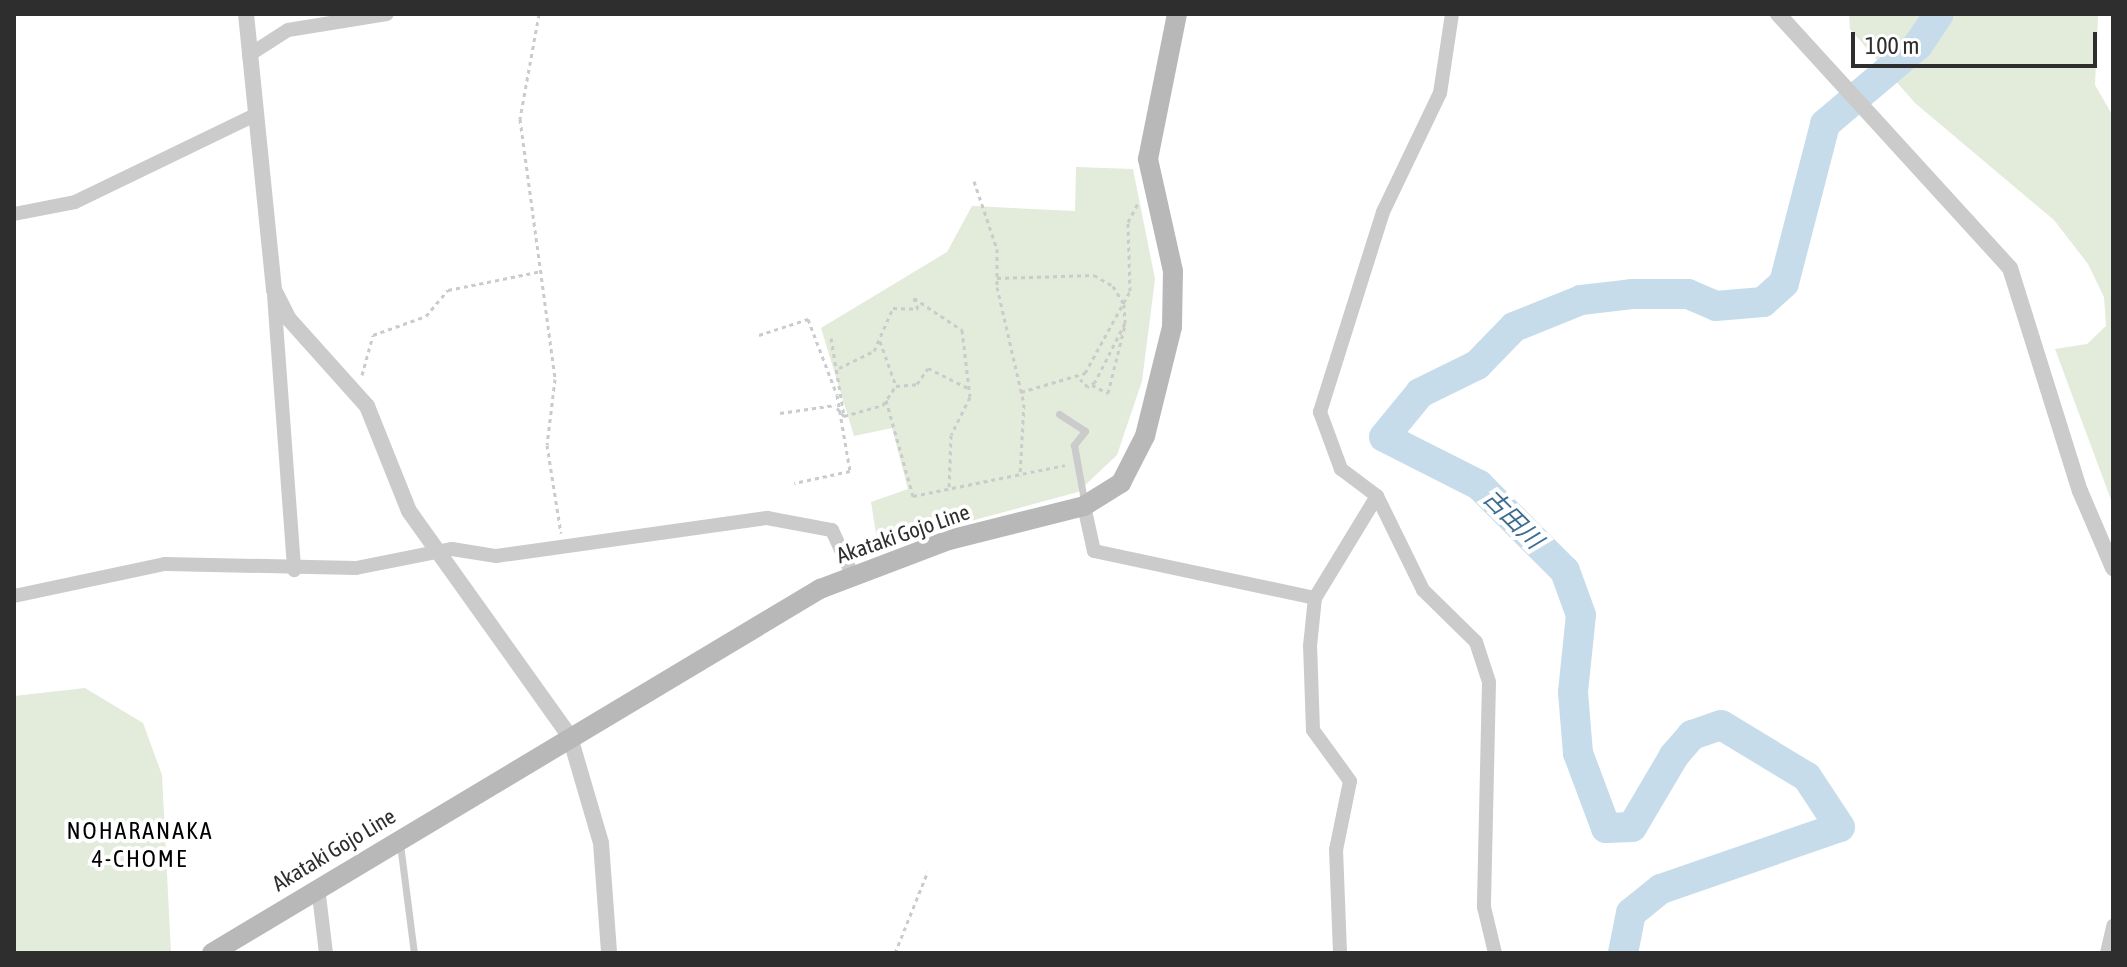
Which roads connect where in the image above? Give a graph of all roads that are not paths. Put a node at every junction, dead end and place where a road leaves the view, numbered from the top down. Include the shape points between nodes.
1 (246, 14) edge
2 (387, 14) edge
3 (1177, 14) edge
4 (1452, 14) edge
5 (1778, 14) edge
6 (249, 55) junction
7 (255, 115) junction
8 (14, 214) edge
9 (274, 290) junction
10 (1059, 414) dead end
11 (1377, 496) junction
12 (1084, 506) junction
13 (437, 553) junction
14 (2113, 568) edge
15 (294, 570) junction
16 (852, 574) junction
17 (14, 596) edge
18 (1315, 598) junction
19 (570, 737) junction
20 (399, 838) junction
21 (318, 887) junction
22 (2113, 926) edge
23 (212, 953) edge
24 (326, 953) edge
25 (414, 953) edge
26 (609, 953) edge
27 (1340, 953) edge
28 (1495, 953) edge
29 (2107, 953) edge

1 - 6 street
2 - 6 street via 288,30
3 - 12 main road, Akataki Gojo Line via 1149,137 1154,196 1173,271 1166,359 1135,460 1121,483
4 - 11 street via 1440,93 1388,198 1320,412 1341,469
5 - 14 street via 2010,268 2080,491
6 - 7 street
7 - 8 street via 75,202
7 - 9 street
9 - 13 street via 296,329 354,389 409,511
9 - 15 street
10 - 12 lane via 1085,431 1074,445
11 - 18 street
11 - 28 street via 1423,590 1476,642 1489,682 1484,907
12 - 16 main road, Akataki Gojo Line
12 - 18 street via 1094,551
13 - 15 street via 356,568
13 - 16 street via 496,556 566,543 601,545 676,526 807,521 832,530
13 - 19 street
15 - 17 street via 165,564
16 - 19 main road, Akataki Gojo Line
18 - 27 street via 1313,730 1350,781 1336,850
19 - 20 main road, Akataki Gojo Line
19 - 26 street via 601,843
20 - 21 main road, Akataki Gojo Line
20 - 25 lane
21 - 23 main road, Akataki Gojo Line
21 - 24 street
22 - 29 street

